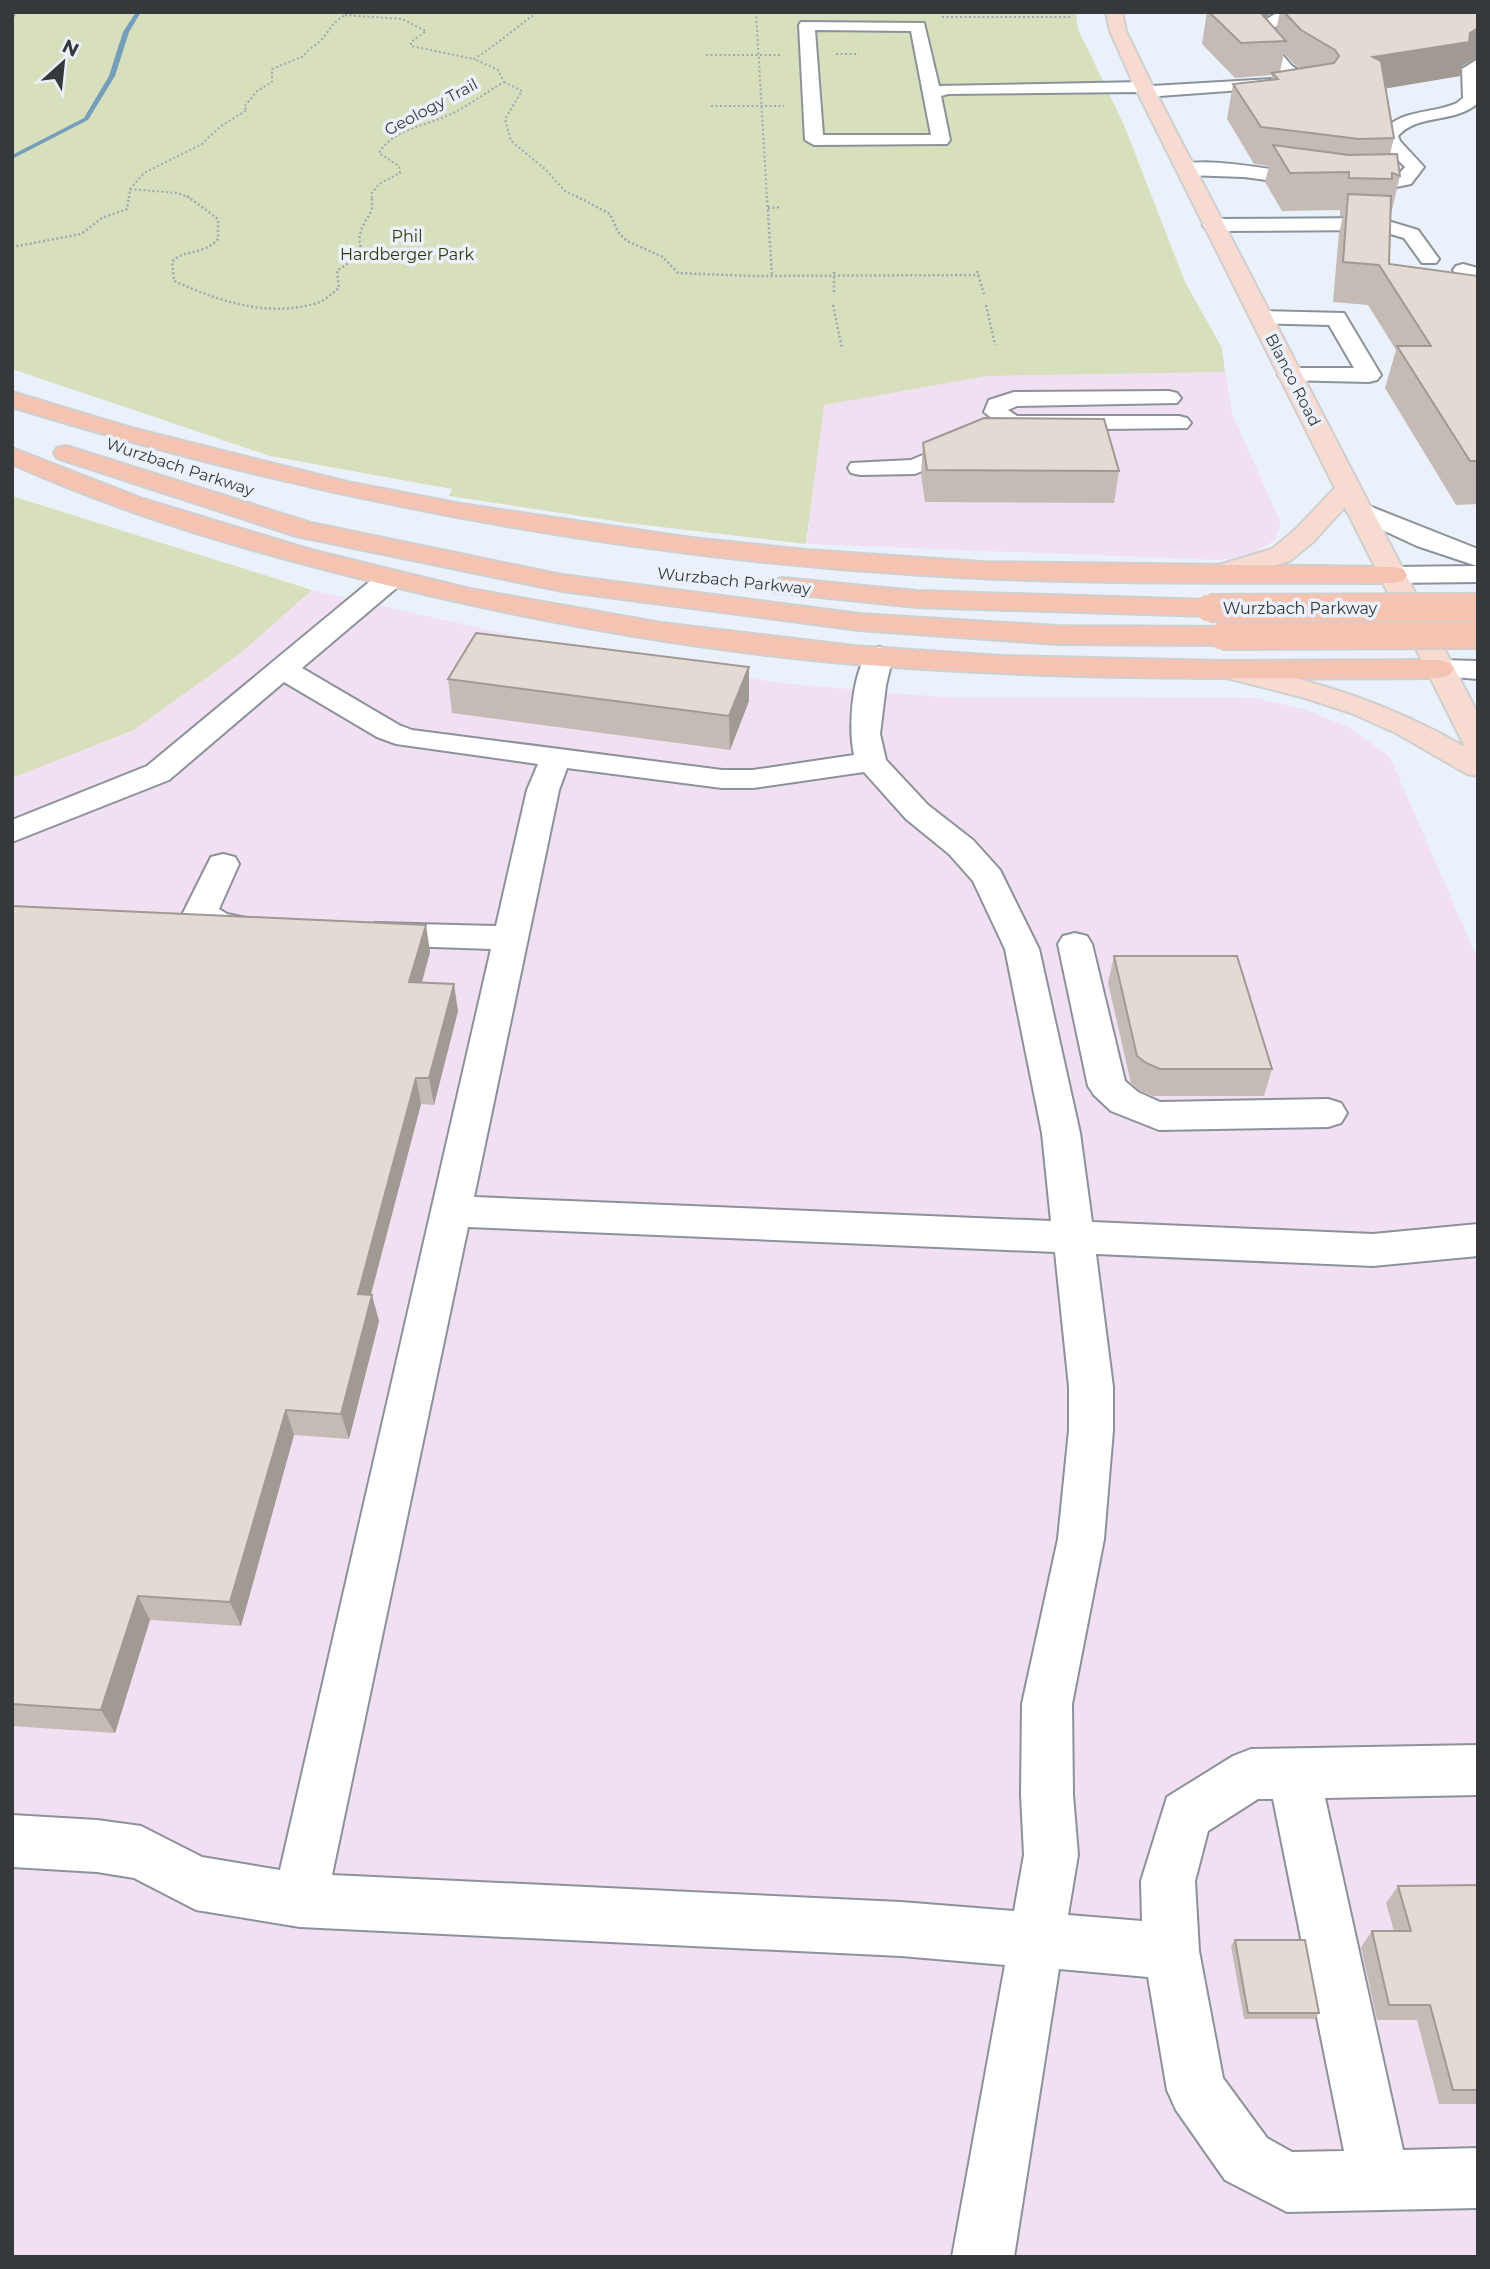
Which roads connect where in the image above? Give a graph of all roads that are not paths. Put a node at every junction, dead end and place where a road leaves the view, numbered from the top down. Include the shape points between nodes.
1 (1114, 12) edge
2 (1290, 12) edge
3 (1478, 64) edge
4 (925, 65) junction
5 (1111, 68) dead end
6 (945, 69) dead end
7 (1286, 70) junction
8 (1302, 80) junction
9 (1141, 82) junction
10 (1228, 82) junction
11 (931, 93) junction
12 (1264, 101) edge
13 (1185, 169) junction
14 (1213, 225) junction
15 (1223, 245) junction
16 (1423, 251) junction
17 (1406, 265) edge
18 (1464, 275) edge
19 (1262, 318) junction
20 (1290, 375) junction
21 (1168, 394) dead end
22 (12, 399) edge
23 (12, 406) edge
24 (1179, 423) dead end
25 (12, 432) edge
26 (979, 438) edge
27 (12, 454) edge
28 (860, 468) dead end
29 (1353, 500) junction
30 (1478, 558) edge
31 (1219, 574) junction
32 (1478, 574) edge
33 (1393, 575) junction
34 (390, 579) junction
35 (1478, 607) edge
36 (1478, 635) edge
37 (879, 656) junction
38 (283, 669) junction
39 (1438, 670) junction
40 (1478, 670) edge
41 (1272, 671) junction
42 (1237, 672) junction
43 (1478, 744) edge
44 (556, 757) junction
45 (871, 762) junction
46 (1478, 767) edge
47 (12, 832) edge
48 (223, 864) dead end
49 (279, 931) edge
50 (347, 933) edge
51 (510, 938) junction
52 (1075, 944) dead end
53 (1328, 1113) dead end
54 (451, 1211) junction
55 (1075, 1237) junction
56 (1478, 1240) edge
57 (1478, 1770) edge
58 (1293, 1774) junction
59 (12, 1841) edge
60 (300, 1900) junction
61 (1035, 1939) junction
62 (1171, 1951) junction
63 (1478, 2178) edge
64 (1380, 2181) junction
65 (983, 2257) edge

1 - 9 main road, Blanco Road
2 - 7 street via 1258,37
3 - 13 street via 1470,69 1472,99 1467,106 1394,127 1391,143 1415,167 1404,180 1341,184 1244,171
4 - 6 street
4 - 11 street
4 - 11 street via 918,26 807,25 814,140 941,140
5 - 9 street
7 - 8 street
7 - 10 street
8 - 10 street
8 - 12 street via 1320,91
9 - 10 street
9 - 11 street
9 - 13 main road, Blanco Road
13 - 14 main road, Blanco Road
14 - 15 main road, Blanco Road
14 - 16 street via 1378,224 1410,234
15 - 16 street
15 - 19 main road, Blanco Road
16 - 17 street
16 - 18 street
19 - 20 main road, Blanco Road
19 - 20 street via 1336,318 1369,375
20 - 29 main road, Blanco Road
21 - 24 street via 1014,399 997,405 996,412 1012,423
22 - 31 highway via 209,457 313,482 598,534 922,567
23 - 35 highway, Wurzbach Parkway, bridge via 53,425 258,492 354,517 577,563 916,599 1063,606
25 - 36 highway, Wurzbach Parkway, bridge via 305,530 562,583 859,622 1057,635
26 - 28 street via 915,467
27 - 34 highway via 145,510
29 - 30 street via 1426,540
29 - 31 main road via 1281,555
29 - 33 main road, Blanco Road
31 - 33 highway
31 - 41 highway via 1292,599 1310,618 1316,632 1309,648
32 - 33 street
33 - 39 main road, Blanco Road
34 - 37 highway via 551,614 678,635
34 - 38 street
37 - 42 highway
37 - 45 street via 865,734
38 - 44 street via 407,738
38 - 47 street via 158,773
39 - 40 street
39 - 41 highway
39 - 43 main road, Blanco Road
41 - 42 highway
42 - 46 main road via 1364,707
44 - 45 street via 722,779 753,779
44 - 51 street via 543,790
45 - 55 street via 988,877 1021,949 1062,1133
48 - 49 street via 200,913 238,930
50 - 51 street
51 - 54 street
52 - 53 street via 1107,1086 1118,1099 1159,1116
54 - 55 street
54 - 60 street
55 - 56 street via 1373,1250
55 - 61 street via 1091,1430 1081,1539 1048,1704 1051,1855
57 - 58 street
58 - 62 street via 1251,1774 1186,1815 1168,1881
58 - 64 street
59 - 60 street via 141,1853 196,1883
60 - 61 street
61 - 62 street
61 - 65 street
62 - 64 street via 1196,2090 1246,2159 1287,2182
63 - 64 street

